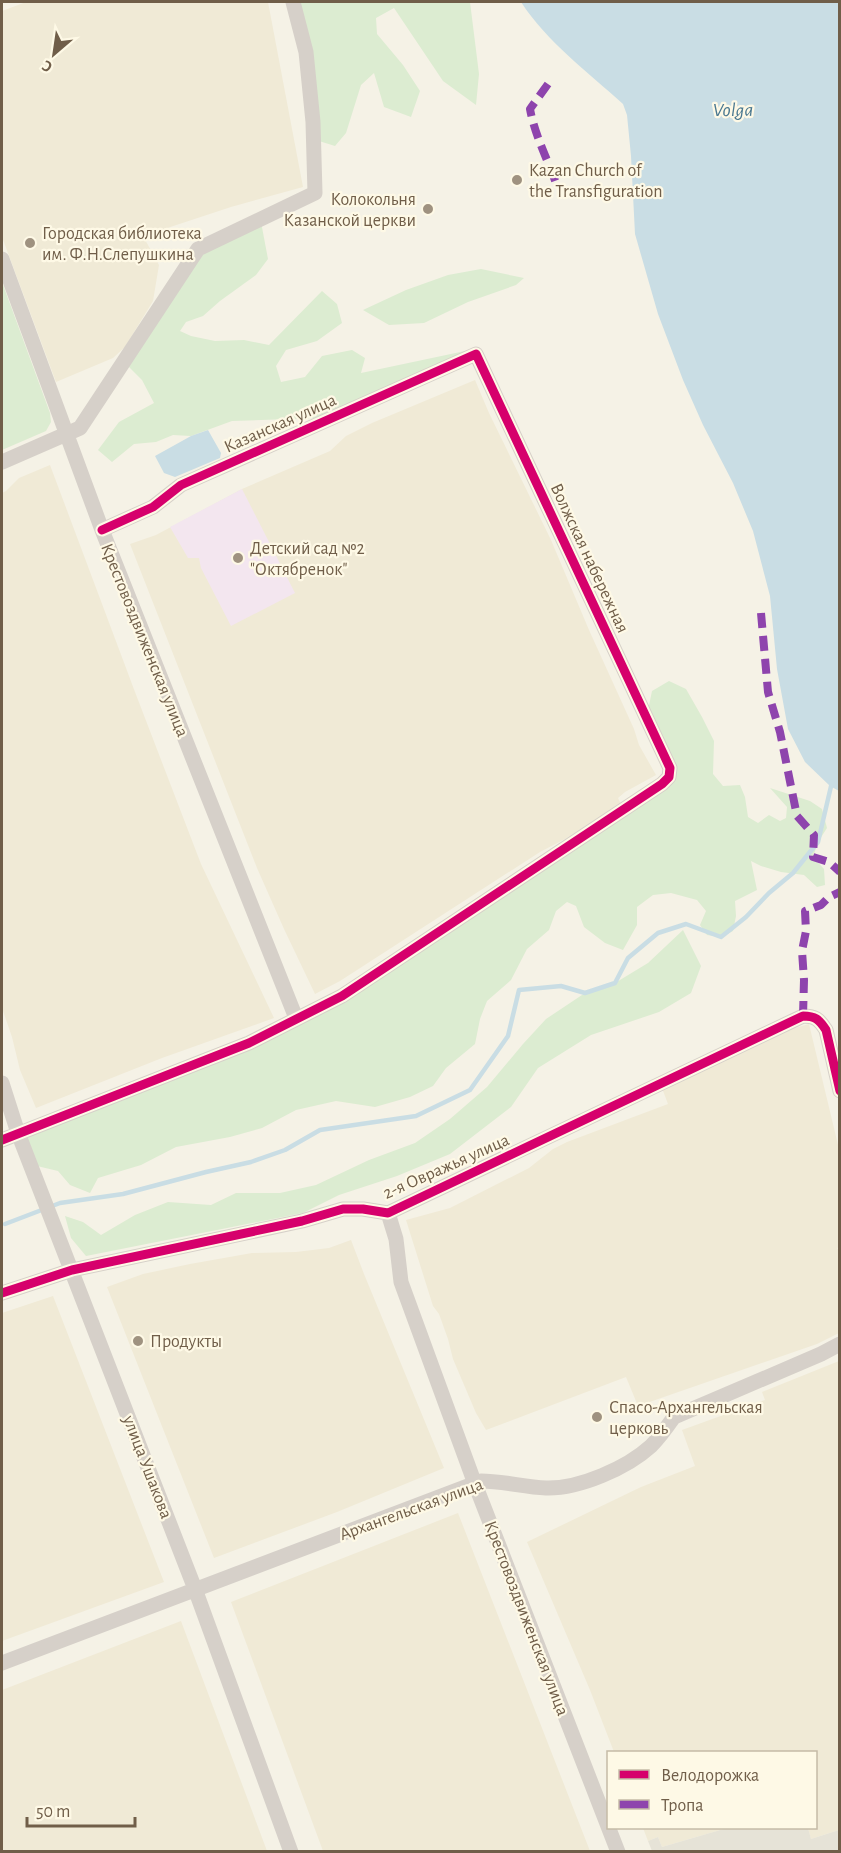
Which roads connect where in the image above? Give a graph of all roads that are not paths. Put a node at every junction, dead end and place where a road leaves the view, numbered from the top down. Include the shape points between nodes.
1 (293, 2) edge
2 (2, 259) edge
3 (476, 354) joint
4 (66, 435) junction
5 (2, 462) edge
6 (102, 530) junction
7 (296, 1018) junction
8 (2, 1083) edge
9 (840, 1091) edge
10 (18, 1133) junction
11 (2, 1140) edge
12 (388, 1213) junction
13 (72, 1270) junction
14 (2, 1293) edge
15 (840, 1344) edge
16 (475, 1484) junction
17 (195, 1589) junction
18 (2, 1663) edge
19 (607, 1823) edge
20 (609, 1829) edge
21 (291, 1851) edge
22 (618, 1851) edge

1 - 4 street via 306,52 315,193 198,249 80,428
2 - 4 street, Крестовоздвиженская улица
3 - 6 street, Казанская улица via 181,485 153,507
3 - 7 street, Волжская набережная via 670,768 669,777 342,996
4 - 5 street
4 - 6 street, Крестовоздвиженская улица
6 - 7 street, Крестовоздвиженская улица
7 - 10 street via 249,1043
8 - 10 street, улица Ушакова
9 - 12 street, 2-я Овражья улица via 826,1030 814,1016 803,1016
10 - 11 street
10 - 13 street, улица Ушакова
12 - 13 street, 2-я Овражья улица via 343,1209
12 - 16 street, Крестовоздвиженская улица via 396,1239 401,1282
13 - 14 street, 2-я Овражья улица
13 - 17 street, улица Ушакова
15 - 16 street, Архангельская улица via 674,1417 641,1454 591,1480 561,1488 491,1481
16 - 17 street, Архангельская улица
16 - 19 street, Крестовоздвиженская улица
17 - 18 street, Архангельская улица
17 - 21 street, улица Ушакова
20 - 22 street, Крестовоздвиженская улица

